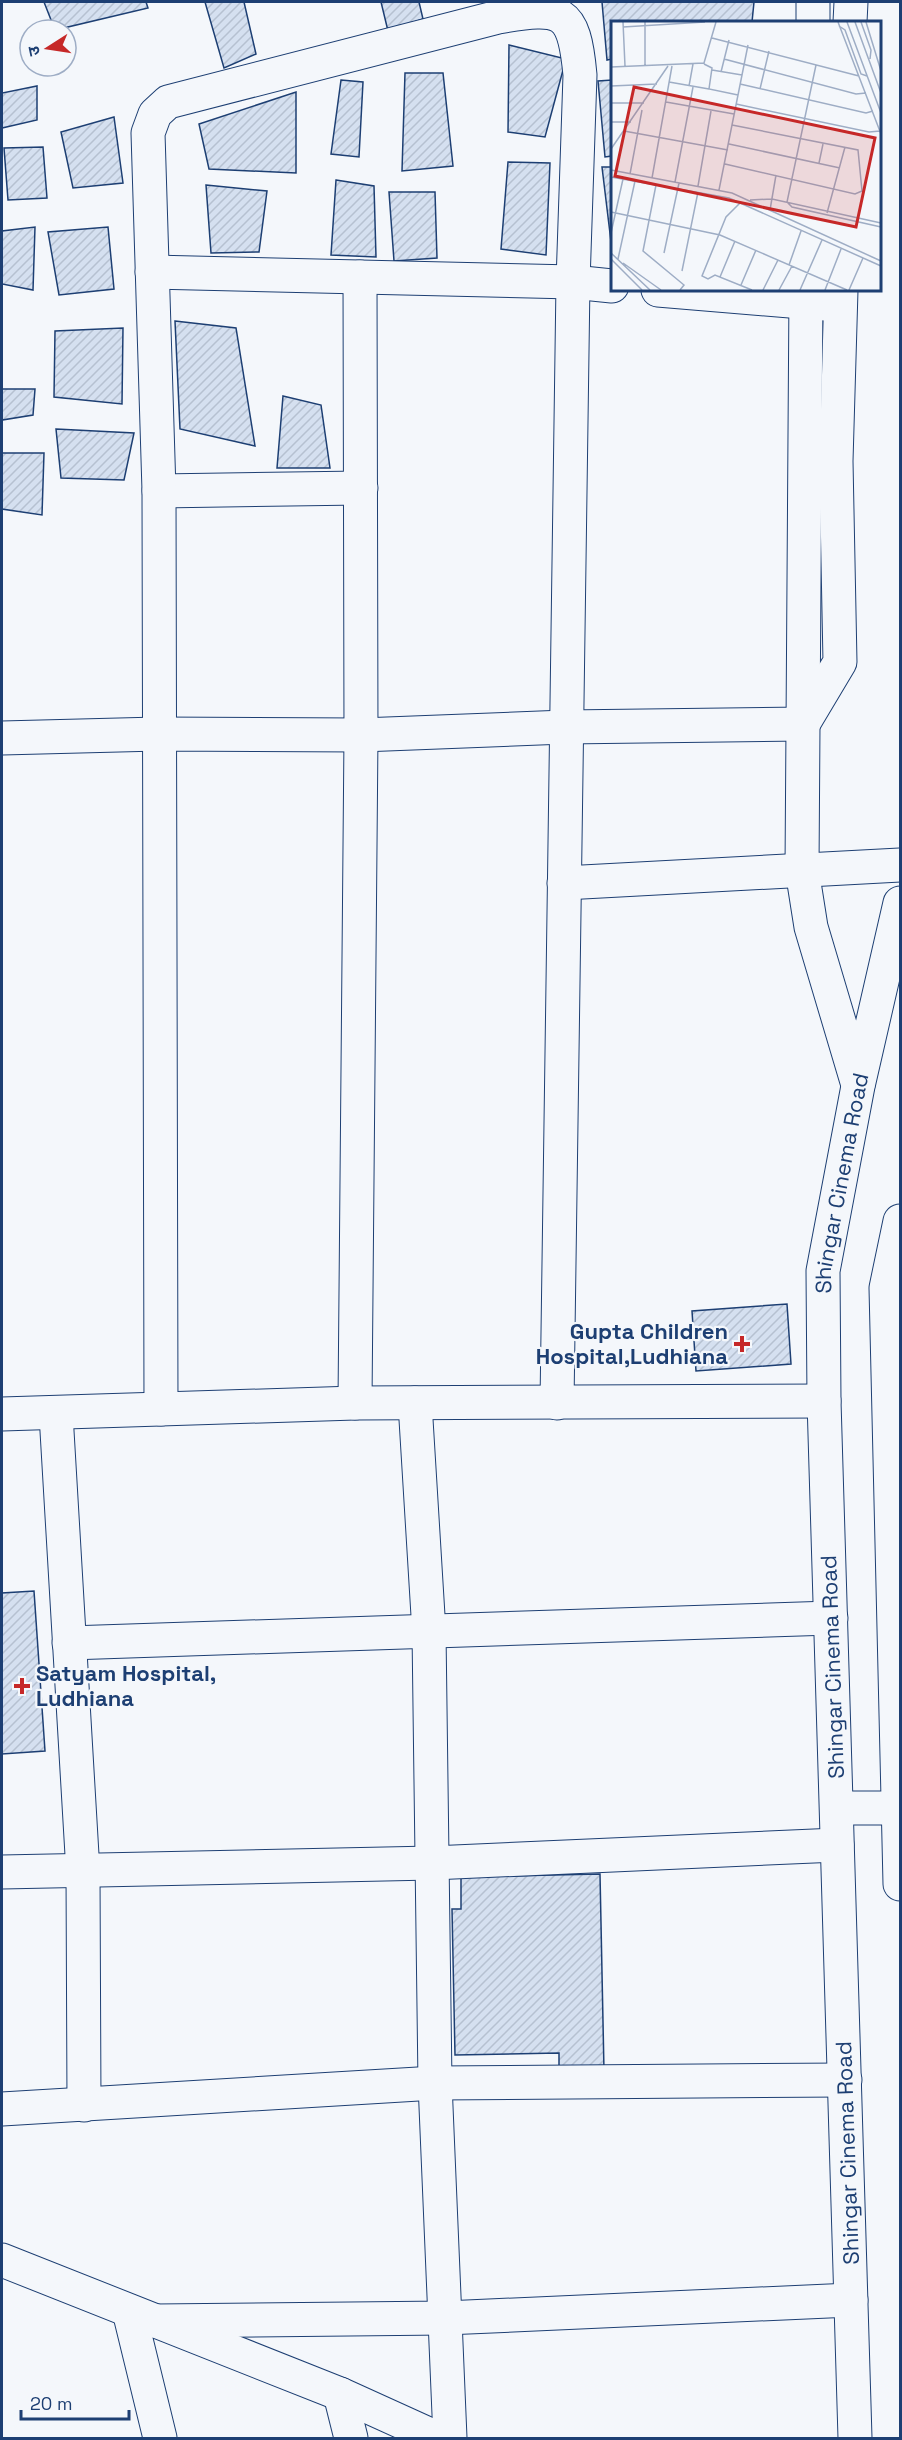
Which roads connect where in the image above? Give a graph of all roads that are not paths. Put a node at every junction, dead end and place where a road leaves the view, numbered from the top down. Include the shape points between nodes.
1 (813, 2) edge
2 (851, 2) edge
3 (813, 21) edge
4 (850, 21) edge
5 (152, 272) junction
6 (360, 277) junction
7 (573, 282) junction
8 (611, 286) edge
9 (683, 291) edge
10 (806, 296) edge
11 (841, 298) edge
12 (361, 488) junction
13 (159, 491) junction
14 (803, 724) junction
15 (566, 727) junction
16 (158, 734) junction
17 (360, 735) junction
18 (2, 738) edge
19 (900, 866) edge
20 (801, 870) junction
21 (564, 883) junction
22 (900, 903) edge
23 (858, 1086) junction
24 (900, 1221) edge
25 (824, 1401) junction
26 (355, 1403) junction
27 (415, 1403) junction
28 (557, 1403) junction
29 (161, 1409) junction
30 (2, 1414) edge
31 (56, 1414) junction
32 (897, 1607) edge
33 (831, 1618) junction
34 (429, 1632) junction
35 (69, 1643) junction
36 (837, 1808) junction
37 (899, 1808) edge
38 (837, 1845) junction
39 (432, 1863) junction
40 (2, 1872) edge
41 (83, 1872) junction
42 (900, 1884) edge
43 (845, 2080) junction
44 (435, 2083) junction
45 (84, 2105) junction
46 (2, 2109) edge
47 (2, 2260) edge
48 (851, 2300) junction
49 (142, 2316) junction
50 (445, 2318) junction
51 (340, 2394) junction
52 (160, 2439) edge
53 (351, 2439) edge
54 (437, 2439) edge
55 (450, 2439) edge
56 (855, 2439) edge

1 - 3 street
2 - 4 street
5 - 6 street
5 - 7 street via 148,133 156,114 168,102 536,10 556,13 571,25 577,44 580,75
5 - 13 street
6 - 7 street
6 - 12 street
7 - 8 street
7 - 15 street
9 - 10 street
10 - 11 street
10 - 14 street
11 - 14 street via 836,461 840,662
12 - 13 street
12 - 17 street
13 - 16 street
14 - 15 street
14 - 20 street
15 - 17 street
15 - 21 street
16 - 17 street
16 - 18 street
16 - 29 street
17 - 26 street
19 - 20 street
20 - 21 street
20 - 23 street via 811,927
21 - 28 street
22 - 23 street, Shingar Cinema Road
23 - 25 street, Shingar Cinema Road via 823,1271
24 - 32 street via 886,1288
25 - 28 street
25 - 33 street, Shingar Cinema Road
26 - 27 street
26 - 29 street
27 - 28 street
27 - 34 street
29 - 31 street
30 - 31 street
31 - 35 street
32 - 37 street
33 - 34 street
33 - 36 street, Shingar Cinema Road
34 - 35 street
34 - 39 street
35 - 41 street
36 - 37 street
36 - 38 street, Shingar Cinema Road
37 - 42 street
38 - 39 street
38 - 43 street, Shingar Cinema Road
39 - 41 street
39 - 44 street
40 - 41 street
41 - 45 street
43 - 44 street
43 - 48 street, Shingar Cinema Road
44 - 45 street
44 - 50 street
45 - 46 street
47 - 49 street
48 - 50 street
48 - 56 street, Shingar Cinema Road
49 - 50 street
49 - 51 street
49 - 52 street
50 - 55 street
51 - 53 street
51 - 54 street

